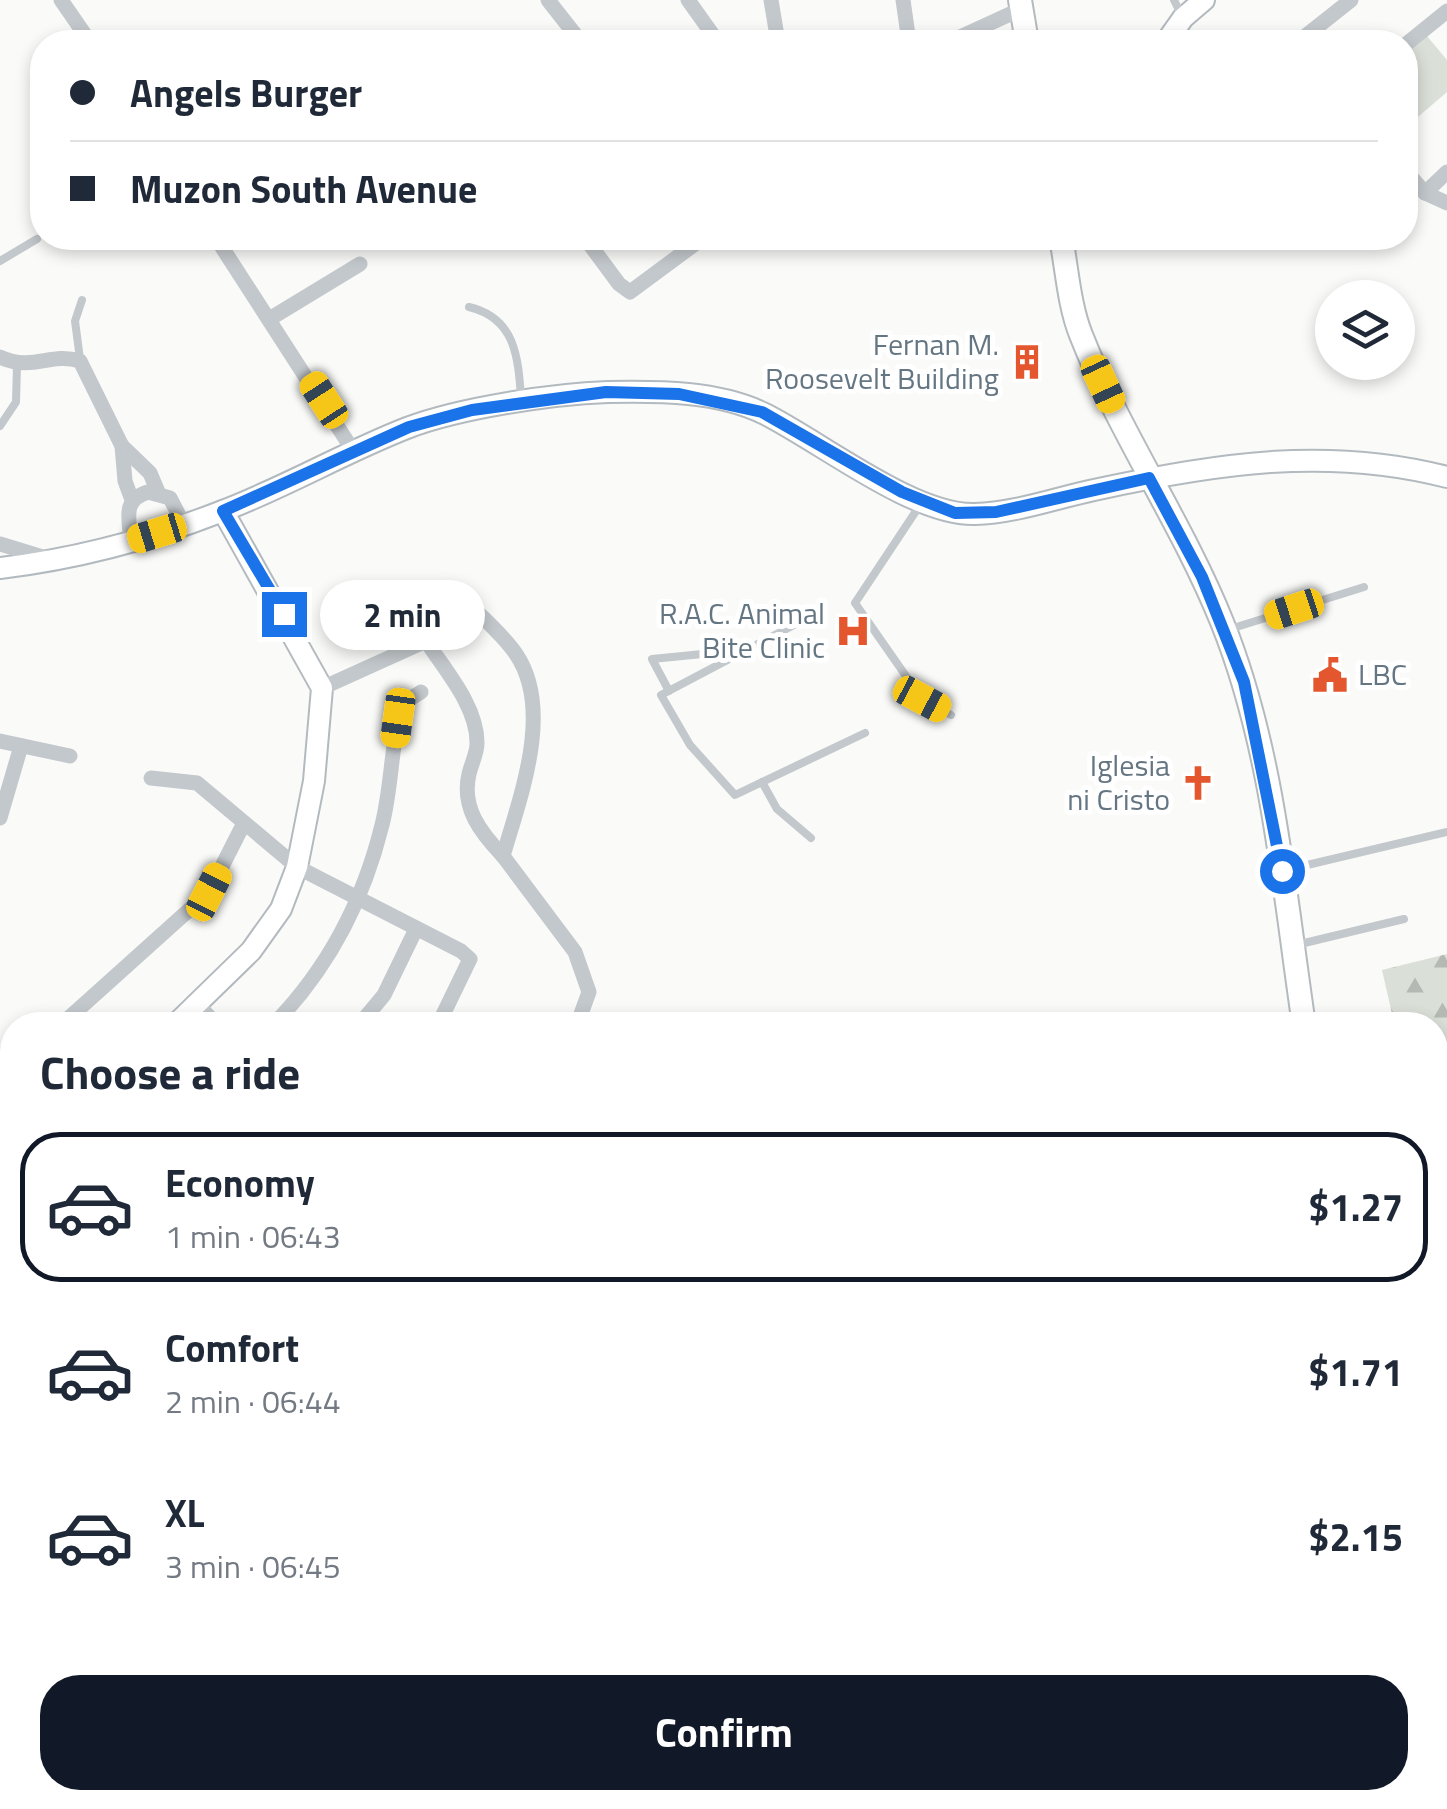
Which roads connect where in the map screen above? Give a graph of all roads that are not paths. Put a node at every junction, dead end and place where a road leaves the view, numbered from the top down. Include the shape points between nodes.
1 (60, 0) edge
2 (548, 0) edge
3 (688, 0) edge
4 (771, 0) edge
5 (903, 0) edge
6 (1204, 0) edge
7 (1350, 0) edge
8 (1021, 4) edge
9 (1179, 9) edge
10 (1447, 11) edge
11 (81, 30) edge
12 (571, 30) edge
13 (709, 30) edge
14 (776, 30) edge
15 (907, 30) edge
16 (972, 30) edge
17 (1025, 30) edge
18 (1313, 30) edge
19 (1418, 34) edge
20 (1447, 172) edge
21 (1418, 185) edge
22 (1425, 193) junction
23 (1447, 203) edge
24 (30, 243) edge
25 (224, 250) edge
26 (594, 250) edge
27 (687, 250) edge
28 (1063, 250) edge
29 (0, 261) edge
30 (360, 264) dead end
31 (82, 300) dead end
32 (469, 307) dead end
33 (271, 318) junction
34 (0, 357) edge
35 (80, 360) junction
36 (17, 365) junction
37 (522, 404) junction
38 (0, 426) edge
39 (122, 446) junction
40 (354, 452) junction
41 (1443, 471) edge
42 (1149, 478) junction
43 (158, 492) junction
44 (132, 500) junction
45 (923, 502) junction
46 (223, 511) junction
47 (184, 526) junction
48 (131, 541) junction
49 (0, 544) edge
50 (56, 562) junction
51 (0, 568) edge
52 (1364, 587) dead end
53 (809, 617) dead end
54 (1225, 631) junction
55 (426, 640) junction
56 (747, 650) junction
57 (322, 688) junction
58 (669, 691) junction
59 (421, 692) dead end
60 (951, 715) dead end
61 (865, 733) dead end
62 (0, 741) edge
63 (21, 746) junction
64 (70, 756) dead end
65 (151, 778) dead end
66 (762, 782) junction
67 (0, 818) edge
68 (244, 823) junction
69 (1447, 832) edge
70 (811, 838) dead end
71 (503, 856) junction
72 (296, 867) junction
73 (1282, 871) junction
74 (357, 898) junction
75 (1404, 919) dead end
76 (416, 929) junction
77 (1292, 946) junction
78 (197, 1004) junction
79 (75, 1012) edge
80 (189, 1012) edge
81 (205, 1012) edge
82 (286, 1012) edge
83 (370, 1012) edge
84 (444, 1012) edge
85 (583, 1012) edge
86 (1302, 1012) edge

1 - 11 street
2 - 12 street
3 - 13 street
4 - 14 street
5 - 15 street
6 - 9 main road
7 - 18 street
8 - 16 street
8 - 17 main road
10 - 19 street
20 - 22 street
21 - 22 street
22 - 23 street
24 - 29 lane
25 - 33 street
26 - 27 street via 630,292
28 - 42 main road via 1079,331
30 - 33 street
31 - 35 lane via 75,320
32 - 37 lane via 495,316 515,343
33 - 40 street
34 - 36 street
35 - 36 street via 64,356
35 - 39 street
36 - 38 lane via 16,402
37 - 40 main road via 409,427
37 - 45 main road via 606,392 720,399 762,412
39 - 43 street via 150,473
39 - 44 street
40 - 46 main road
41 - 42 main road via 1346,458 1283,458
42 - 45 main road via 975,514
42 - 54 main road
43 - 44 street
43 - 47 street via 170,498
44 - 48 street
45 - 60 lane via 855,603 922,699
46 - 47 main road
46 - 57 main road
47 - 48 main road
48 - 50 main road
49 - 50 street
50 - 51 main road
52 - 54 lane
53 - 56 lane
54 - 73 main road via 1244,682
55 - 57 street
55 - 71 street via 467,704 477,744 468,802 479,830
55 - 71 street via 468,603 516,654 534,695 519,801
56 - 58 lane
56 - 58 lane via 652,659
57 - 72 main road via 314,781
58 - 66 lane via 662,695 690,745 735,795
59 - 74 street via 402,704 382,824
61 - 66 lane
62 - 63 street
63 - 64 street
63 - 67 street
65 - 68 street via 197,783
66 - 70 lane via 777,809
68 - 72 street
68 - 79 street via 209,892
69 - 73 lane
71 - 85 street via 575,952 589,992
72 - 74 street
72 - 78 main road via 280,909 251,952
73 - 77 main road
74 - 76 street
74 - 82 street via 338,945
75 - 77 lane
76 - 83 street
76 - 84 street via 470,959
77 - 86 main road
78 - 80 main road
78 - 81 street

